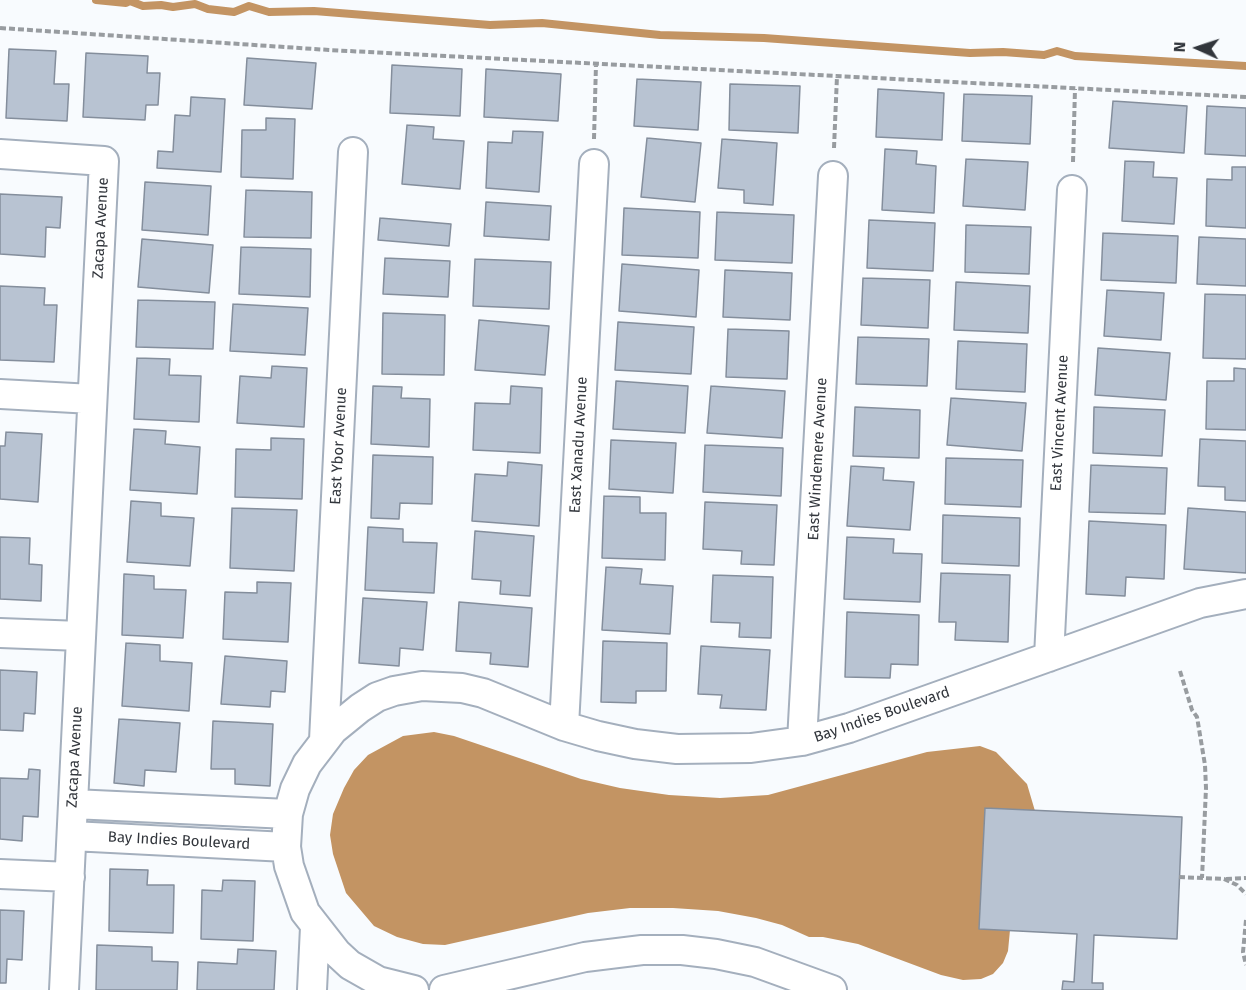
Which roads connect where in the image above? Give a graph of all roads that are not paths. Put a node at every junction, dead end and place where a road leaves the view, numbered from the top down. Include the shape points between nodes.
1 (353, 152) dead end
2 (0, 154) edge
3 (594, 164) road end
4 (833, 176) road end
5 (1072, 190) road end
6 (0, 394) edge
7 (92, 399) junction
8 (1246, 594) edge
9 (0, 633) edge
10 (81, 636) junction
11 (1049, 657) junction
12 (564, 726) junction
13 (324, 740) junction
14 (802, 741) junction
15 (73, 804) junction
16 (287, 830) junction
17 (72, 836) junction
18 (0, 874) edge
19 (70, 877) junction
20 (315, 927) junction
21 (551, 977) edge
22 (792, 982) edge
23 (64, 990) edge
24 (312, 990) edge
25 (414, 990) edge
26 (444, 990) edge
27 (832, 990) edge

1 - 13 street, East Ybor Avenue
2 - 7 street, Zacapa Avenue via 104,160
3 - 12 street, East Xanadu Avenue
4 - 14 street, East Windemere Avenue
5 - 11 street, East Vincent Avenue
6 - 7 street
7 - 10 street, Zacapa Avenue
8 - 11 street, Bay Indies Boulevard via 1200,603
9 - 10 street
10 - 15 street, Zacapa Avenue
11 - 14 street, Bay Indies Boulevard
12 - 13 street, Bay Indies Boulevard via 483,693 422,686 376,698
12 - 14 street, Bay Indies Boulevard via 635,744 677,749 751,748
13 - 16 street, Bay Indies Boulevard via 295,789
15 - 16 street, Bay Indies Boulevard
15 - 17 street, Zacapa Avenue
16 - 17 street, Bay Indies Boulevard
16 - 20 street via 289,866
17 - 19 street, Zacapa Avenue
18 - 19 street
19 - 23 street, Zacapa Avenue
20 - 24 street
20 - 25 street via 350,965 378,981
21 - 22 street via 613,953 642,950 716,954 755,962
21 - 26 street
22 - 27 street

